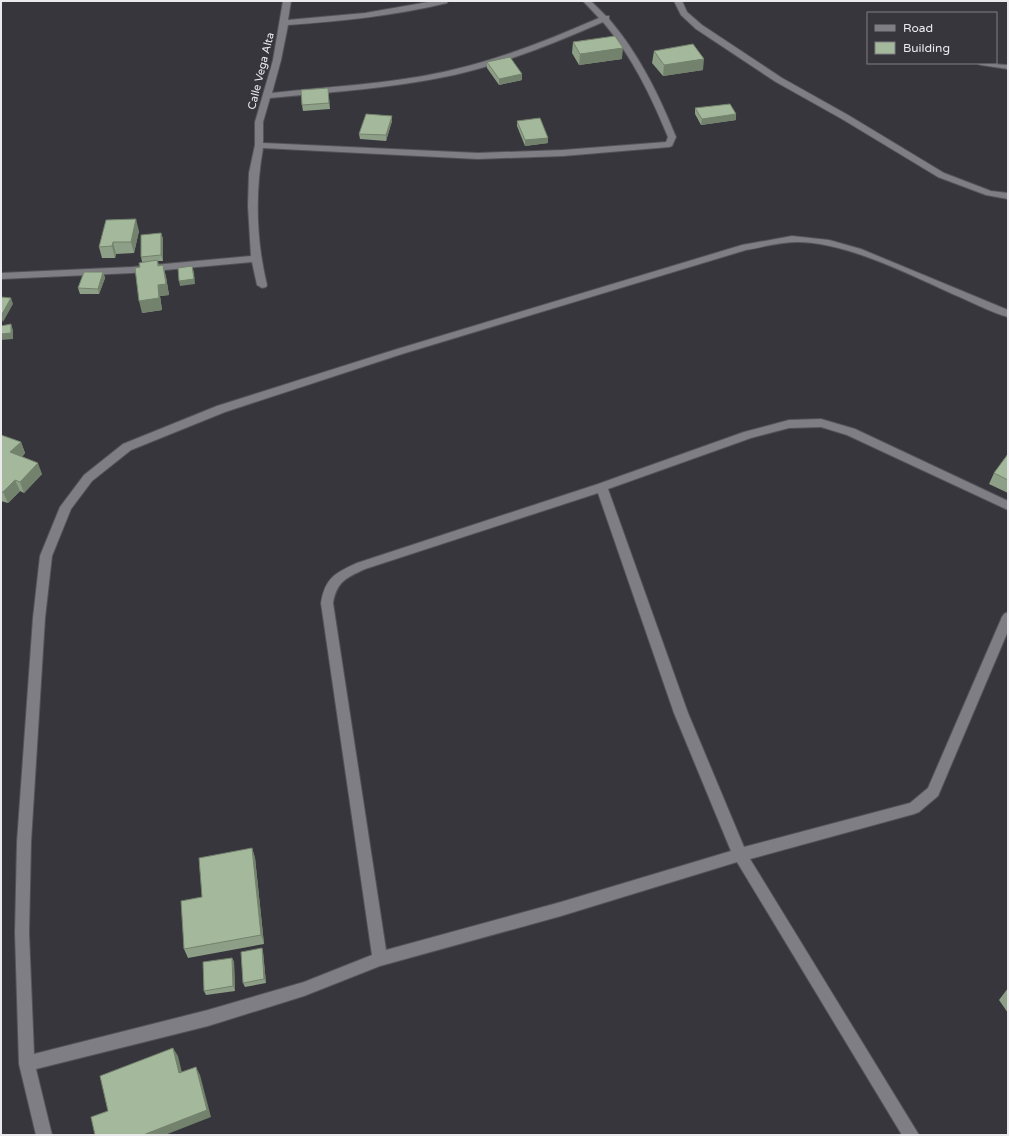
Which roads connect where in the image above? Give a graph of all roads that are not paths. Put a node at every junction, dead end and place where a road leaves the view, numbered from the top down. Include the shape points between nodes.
1 (287, 1) edge
2 (444, 1) edge
3 (588, 1) edge
4 (678, 1) edge
5 (606, 18) junction
6 (284, 23) junction
7 (988, 64) edge
8 (1008, 67) edge
9 (266, 96) junction
10 (259, 145) junction
11 (1008, 196) edge
12 (256, 259) junction
13 (1, 276) edge
14 (262, 285) dead end
15 (1008, 314) edge
16 (602, 487) junction
17 (1008, 506) edge
18 (1008, 617) edge
19 (740, 855) junction
20 (380, 959) junction
21 (27, 1064) junction
22 (44, 1135) edge
23 (911, 1135) edge

1 - 6 street
2 - 6 street, Calle Vega Alta via 367,16
3 - 5 street
4 - 11 street via 684,13 699,27 779,80 941,175 989,193
5 - 9 street via 524,51 456,72 412,80
5 - 10 street via 637,62 650,86 672,137 669,144 563,153 478,156
6 - 9 street, Calle Vega Alta via 277,60
7 - 8 street
9 - 10 street, Calle Vega Alta via 259,122
10 - 12 street, Calle Vega Alta via 254,173 253,206
12 - 13 street via 132,270
12 - 14 street, Calle Vega Alta
15 - 21 street via 884,260 854,250 826,242 799,239 770,242 730,251 398,352 221,409 127,446 88,478 66,507 46,556 39,618 24,842 22,933
16 - 17 street via 748,435 789,424 821,423 851,432
16 - 19 street via 681,713
16 - 20 street via 361,566 338,577 328,589 327,602
18 - 19 street via 933,792 914,808
19 - 20 street via 561,909
19 - 23 street
20 - 21 street via 304,989 208,1018
21 - 22 street

